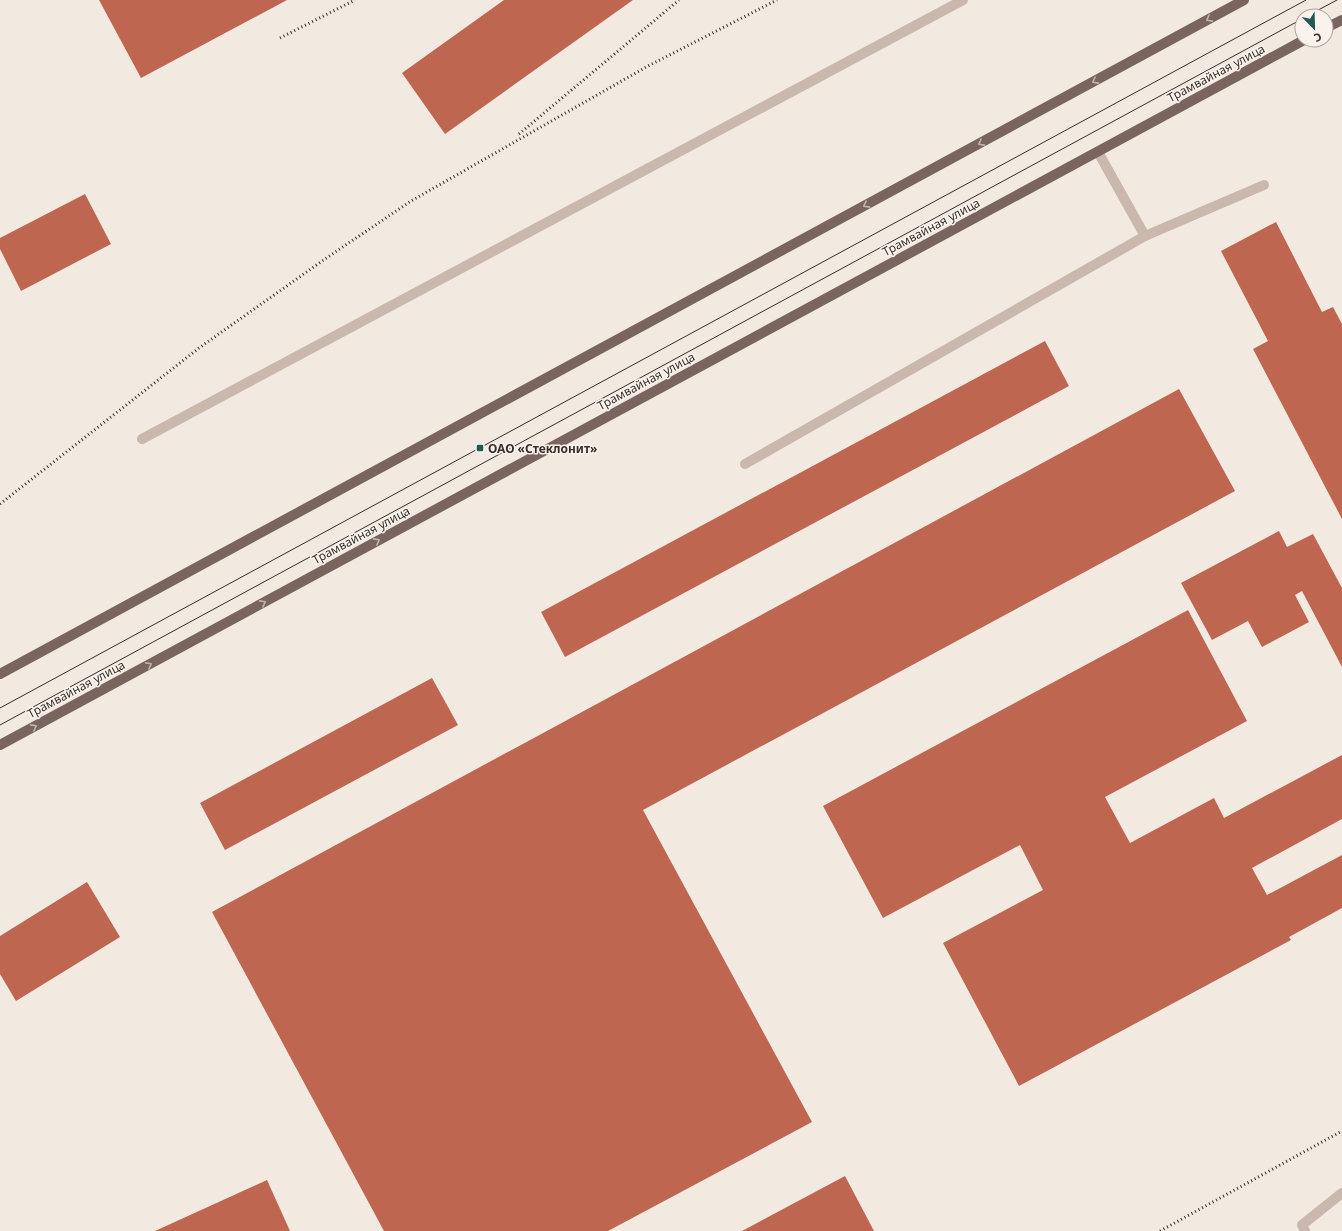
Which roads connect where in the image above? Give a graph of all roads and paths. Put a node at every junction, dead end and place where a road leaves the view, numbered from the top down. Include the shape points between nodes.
1 (963, 0) edge
2 (1244, 0) edge
3 (1294, 45) edge
4 (1098, 152) junction
5 (1264, 184) dead end
6 (1145, 236) junction
7 (142, 439) dead end
8 (745, 464) dead end
9 (0, 674) edge
10 (0, 745) edge
11 (1342, 1193) edge
12 (1305, 1231) edge

1 - 7 lane
2 -> 9 main road
3 - 4 main road, Трамвайная улица
4 - 6 lane
10 -> 4 main road, Трамвайная улица
5 - 6 lane
6 - 8 lane
11 - 12 lane via 1302,1225

